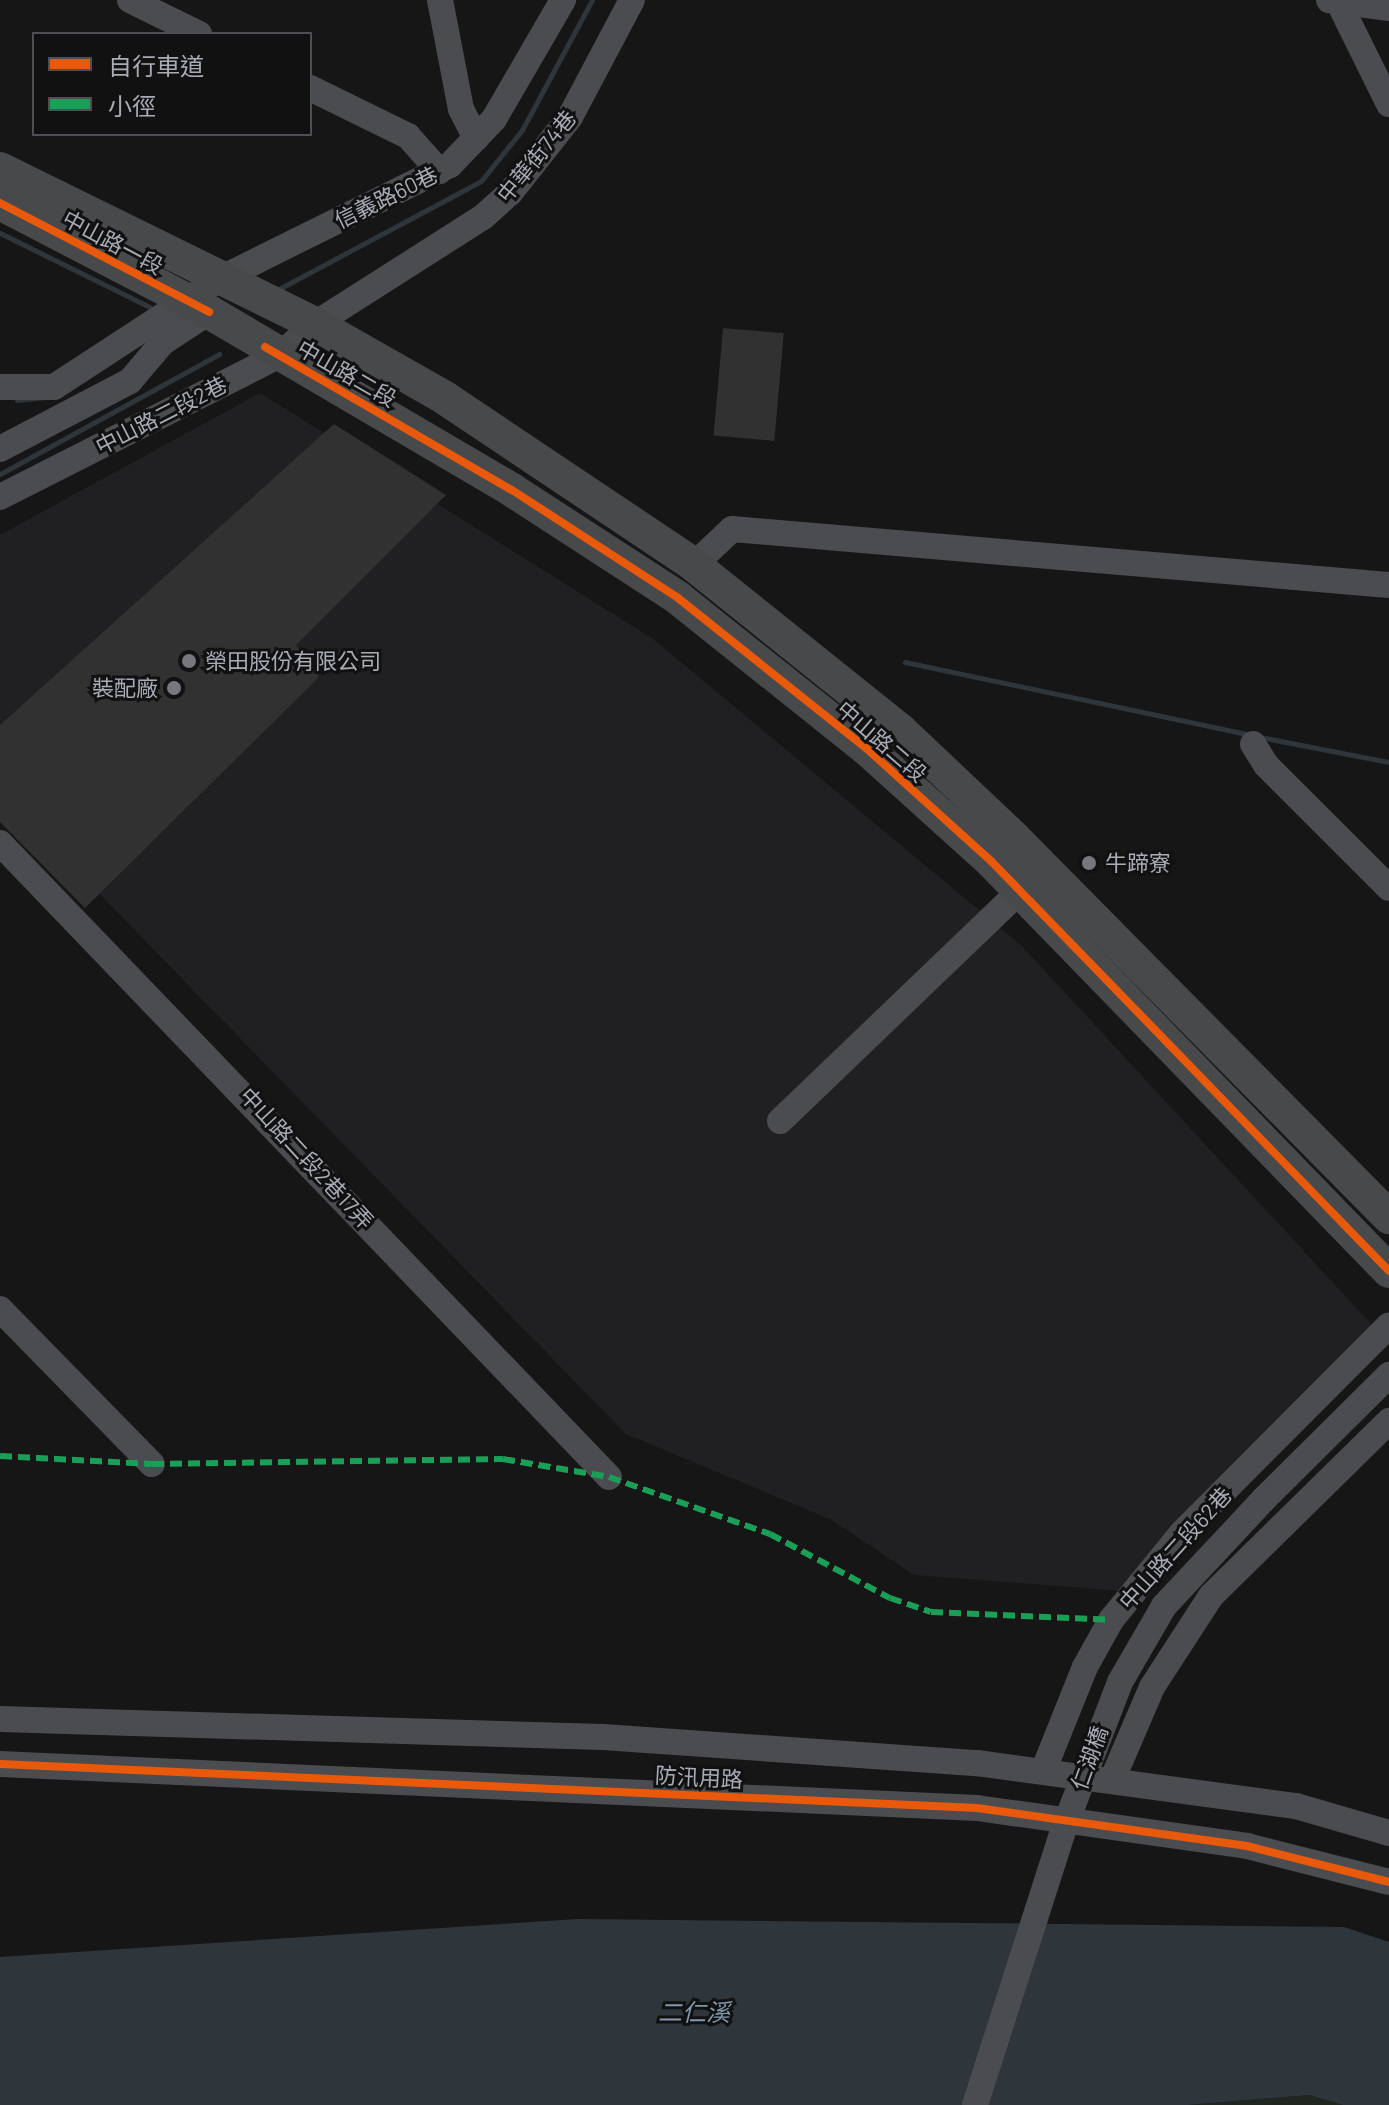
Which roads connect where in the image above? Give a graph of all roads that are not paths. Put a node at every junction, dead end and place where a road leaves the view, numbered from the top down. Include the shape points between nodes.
1 (130, 0) edge
2 (440, 0) edge
3 (563, 0) edge
4 (632, 0) edge
5 (1334, 2) edge
6 (1389, 8) edge
7 (195, 32) edge
8 (312, 89) edge
9 (1389, 104) edge
10 (476, 138) junction
11 (0, 169) edge
12 (439, 171) junction
13 (0, 203) edge
14 (211, 295) junction
15 (303, 319) junction
16 (272, 351) junction
17 (0, 387) edge
18 (0, 449) edge
19 (0, 497) edge
20 (694, 565) junction
21 (1389, 585) edge
22 (1253, 744) dead end
23 (0, 843) edge
24 (1389, 888) edge
25 (1020, 891) junction
26 (780, 1121) dead end
27 (1389, 1217) edge
28 (1389, 1271) edge
29 (0, 1309) edge
30 (1389, 1325) edge
31 (1389, 1375) edge
32 (1389, 1421) edge
33 (152, 1464) dead end
34 (609, 1477) dead end
35 (1265, 1498) joint
36 (0, 1719) edge
37 (0, 1764) edge
38 (1044, 1769) junction
39 (1113, 1778) junction
40 (1389, 1833) edge
41 (1389, 1882) edge
42 (975, 2105) edge

1 - 7 street
2 - 10 street via 461,109
3 - 10 street, 信義路60巷 via 494,119
4 - 15 street, 中華街74巷 via 570,117 510,193 483,217
5 - 6 street
5 - 9 street
8 - 12 street via 408,136
10 - 12 street, 信義路60巷
11 - 14 main road, 中山路一段
12 - 14 street, 信義路60巷
13 - 14 main road, 中山路一段
14 - 15 main road, 中山路二段
14 - 16 main road, 中山路二段
14 - 17 street via 54,387
14 - 18 street via 130,381
15 - 16 street, 中山路二段2巷
15 - 20 main road, 中山路二段 via 445,398
16 - 19 street, 中山路二段2巷
16 - 25 main road, 中山路二段 via 512,490 678,598 866,748
20 - 21 street via 732,529
20 - 27 main road, 中山路二段 via 935,763
22 - 24 street via 1266,765
23 - 34 street, 中山路二段2巷17弄
25 - 26 street
25 - 28 main road, 中山路二段
29 - 33 street
30 - 38 street, 中山路二段62巷 via 1182,1533 1111,1620 1085,1667
31 - 35 street, 中山路二段62巷
32 - 39 street via 1211,1596 1152,1687
35 - 42 street, 仁湖橋, bridge via 1164,1606 1120,1682 1064,1828
36 - 38 street via 603,1737
37 - 41 street, 防汛用路 via 977,1808 1247,1846
38 - 39 street
39 - 40 street via 1296,1806

